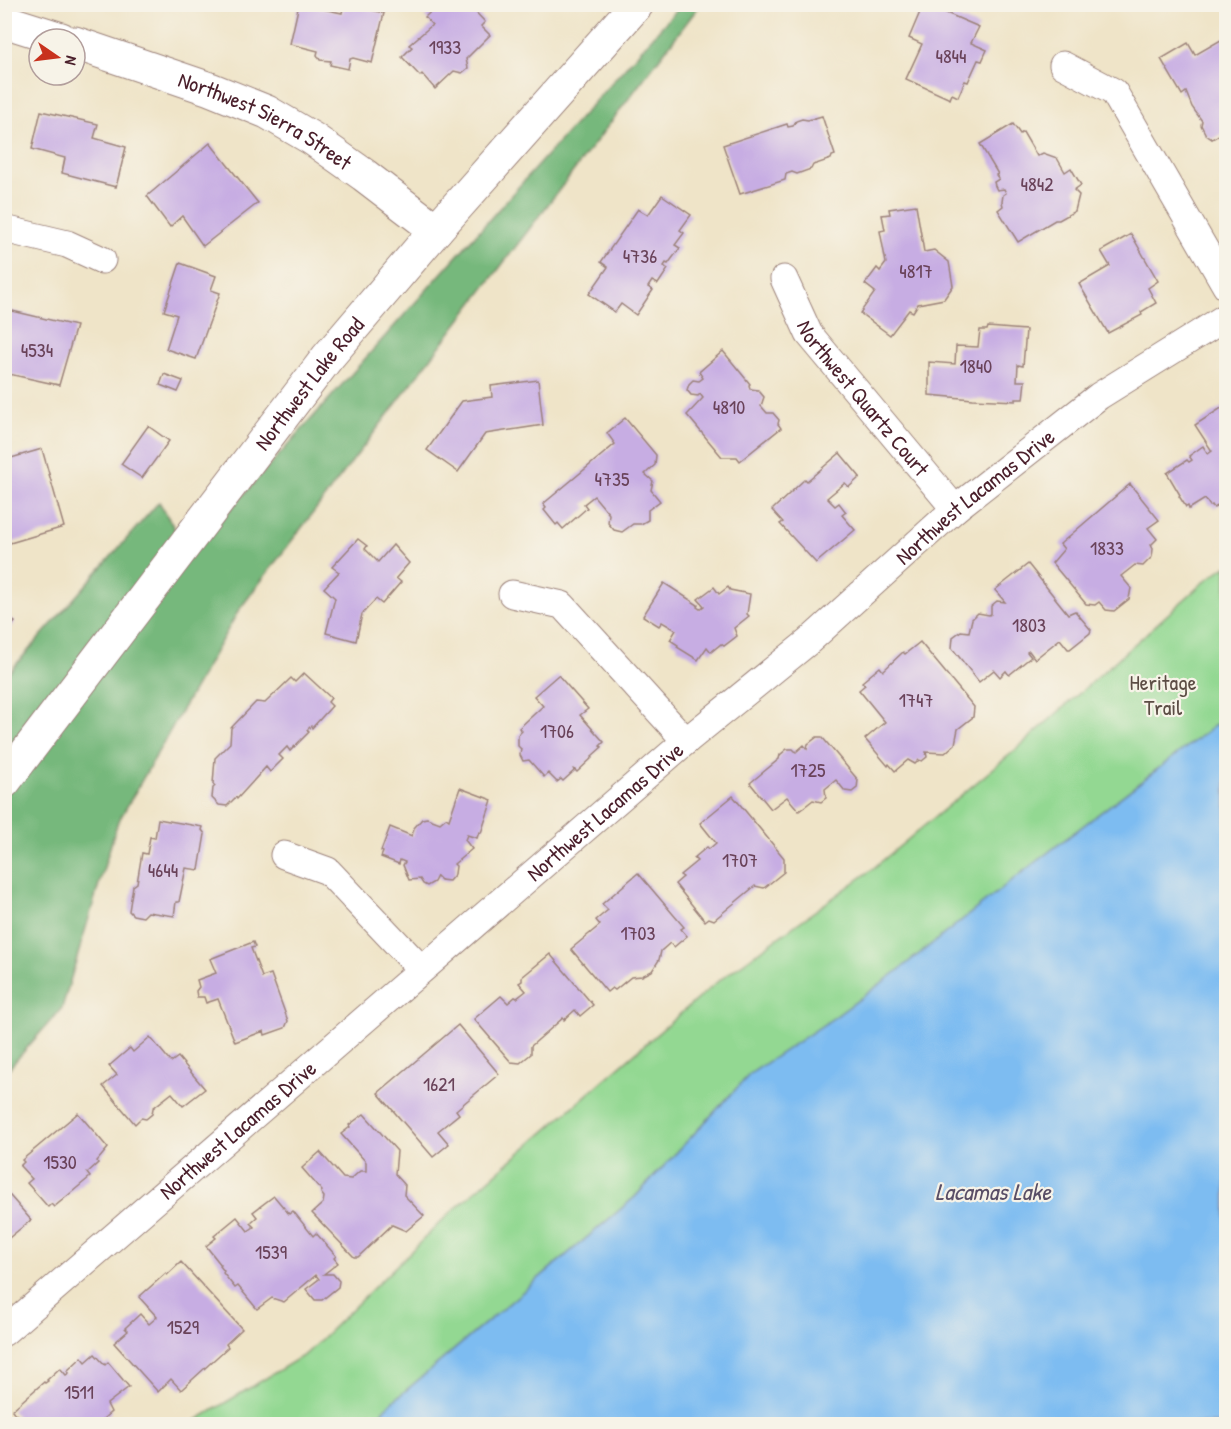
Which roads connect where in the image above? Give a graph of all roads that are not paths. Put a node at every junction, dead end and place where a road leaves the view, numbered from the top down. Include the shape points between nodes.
1 (637, 4) edge
2 (4, 21) edge
3 (27, 28) edge
4 (87, 48) edge
5 (1063, 65) dead end
6 (4, 229) edge
7 (436, 230) junction
8 (102, 260) dead end
9 (784, 279) dead end
10 (1227, 286) edge
11 (1227, 317) edge
12 (955, 509) junction
13 (512, 594) dead end
14 (686, 741) junction
15 (4, 782) edge
16 (284, 855) dead end
17 (421, 969) junction
18 (4, 1332) edge

1 - 7 main road, Northwest Lake Road
2 - 3 main road
4 - 7 main road, Northwest Sierra Street via 267,112 356,169
5 - 10 street via 1114,92
6 - 8 street via 67,244
7 - 15 main road, Northwest Lake Road via 327,358
9 - 12 street, Northwest Quartz Court via 809,334
11 - 12 street, Northwest Lacamas Drive via 1099,396
12 - 14 street, Northwest Lacamas Drive via 808,642
13 - 14 street via 561,605
14 - 17 street, Northwest Lacamas Drive
16 - 17 street via 328,871
17 - 18 street, Northwest Lacamas Drive

